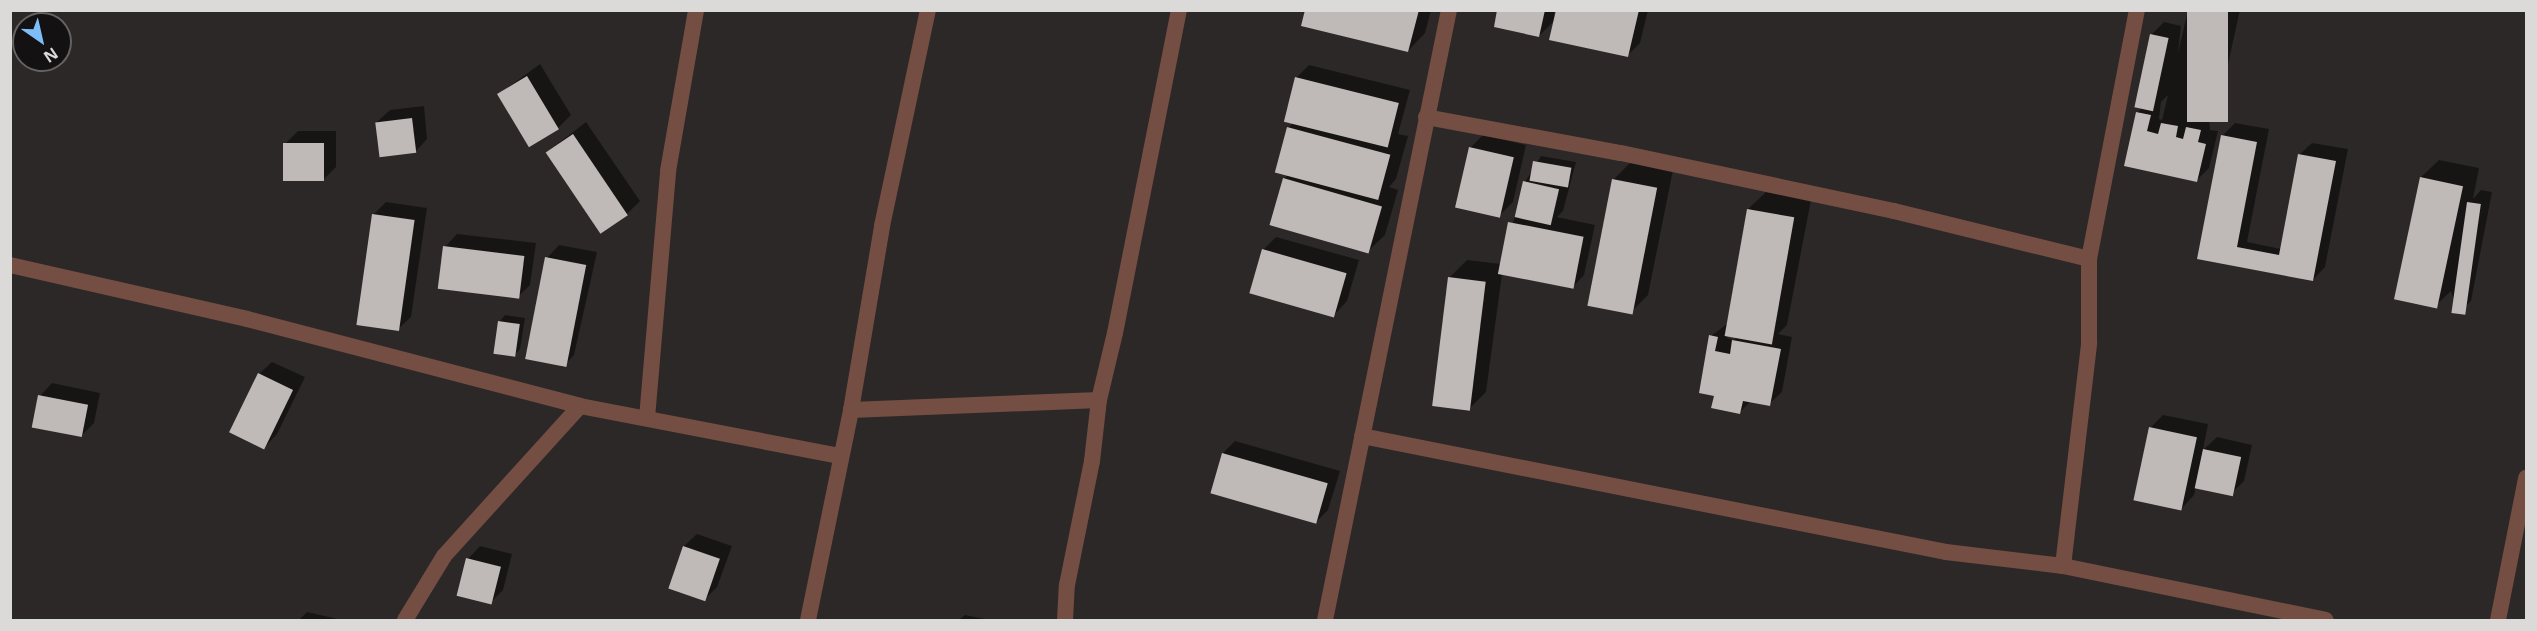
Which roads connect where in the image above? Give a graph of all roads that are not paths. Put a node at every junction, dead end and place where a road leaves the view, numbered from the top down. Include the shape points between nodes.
1 (696, 10) edge
2 (928, 10) edge
3 (1179, 10) edge
4 (1449, 10) edge
5 (2137, 10) edge
6 (1426, 117) junction
7 (2089, 259) junction
8 (10, 265) edge
9 (1099, 400) junction
10 (580, 406) junction
11 (851, 410) junction
12 (648, 418) junction
13 (1362, 436) junction
14 (840, 456) junction
15 (2526, 478) edge
16 (2063, 566) junction
17 (405, 621) edge
18 (808, 621) edge
19 (1065, 621) edge
20 (1325, 621) edge
21 (2326, 621) edge
22 (2498, 621) edge

1 - 12 street via 668,171
2 - 11 street via 882,225
3 - 9 street via 1116,333
4 - 6 street
5 - 7 street
6 - 7 street via 1621,153 1860,204
6 - 13 street
7 - 16 street via 2089,344
8 - 10 street via 247,319
9 - 11 street
9 - 19 street via 1092,461 1067,585
10 - 12 street
10 - 17 street via 444,556
11 - 14 street
12 - 14 street
13 - 16 street via 1946,552
13 - 20 street
14 - 18 street
15 - 22 street
16 - 21 street

